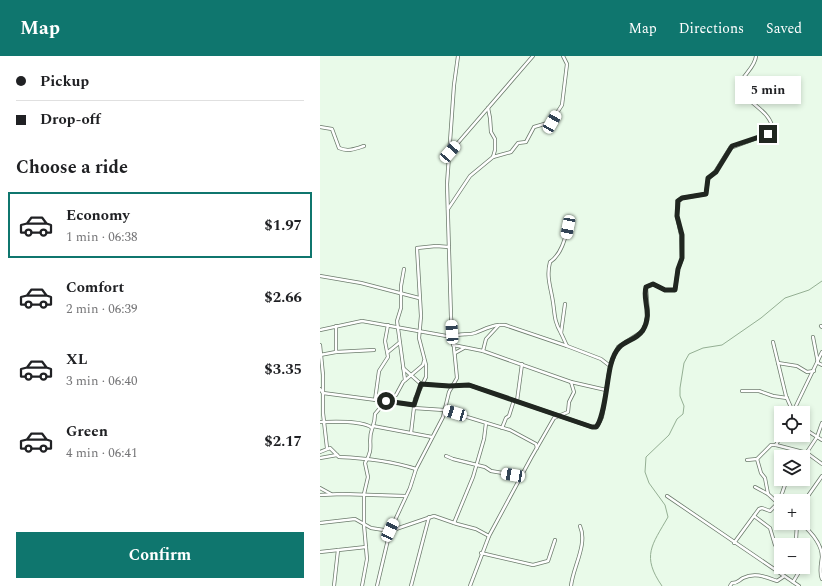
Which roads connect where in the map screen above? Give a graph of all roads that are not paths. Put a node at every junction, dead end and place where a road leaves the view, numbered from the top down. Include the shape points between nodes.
1 (458, 56) edge
2 (533, 56) edge
3 (563, 56) edge
4 (756, 56) edge
5 (488, 108) junction
6 (320, 127) edge
7 (364, 146) dead end
8 (450, 152) junction
9 (493, 157) junction
10 (448, 209) junction
11 (568, 227) dead end
12 (449, 247) junction
13 (404, 269) dead end
14 (320, 276) edge
15 (401, 293) junction
16 (419, 298) junction
17 (565, 304) dead end
18 (388, 325) junction
19 (499, 325) junction
20 (336, 326) junction
21 (399, 328) junction
22 (320, 330) edge
23 (419, 331) junction
24 (561, 333) junction
25 (452, 337) junction
26 (813, 337) dead end
27 (773, 342) dead end
28 (400, 343) junction
29 (320, 345) edge
30 (453, 345) junction
31 (568, 346) junction
32 (464, 348) junction
33 (374, 350) dead end
34 (483, 351) junction
35 (336, 352) junction
36 (388, 352) junction
37 (822, 352) edge
38 (454, 354) junction
39 (321, 355) edge
40 (424, 361) junction
41 (778, 363) junction
42 (818, 363) junction
43 (522, 364) junction
44 (822, 365) edge
45 (610, 366) junction
46 (402, 368) junction
47 (814, 370) junction
48 (410, 375) junction
49 (405, 380) junction
50 (571, 382) junction
51 (421, 384) junction
52 (454, 385) junction
53 (320, 389) edge
54 (606, 390) junction
55 (742, 391) dead end
56 (323, 393) junction
57 (396, 395) dead end
58 (787, 398) junction
59 (375, 400) junction
60 (514, 400) junction
61 (386, 401) junction
62 (517, 401) junction
63 (414, 406) junction
64 (790, 406) edge
65 (796, 406) edge
66 (444, 410) junction
67 (558, 417) junction
68 (320, 422) edge
69 (325, 422) junction
70 (486, 423) junction
71 (822, 423) edge
72 (372, 427) junction
73 (502, 428) junction
74 (810, 432) edge
75 (411, 433) junction
76 (432, 437) junction
77 (817, 437) junction
78 (822, 440) edge
79 (778, 442) edge
80 (776, 445) junction
81 (327, 448) junction
82 (537, 448) junction
83 (795, 450) edge
84 (809, 450) edge
85 (320, 452) edge
86 (336, 455) junction
87 (810, 455) edge
88 (446, 456) dead end
89 (320, 458) edge
90 (757, 459) junction
91 (366, 460) junction
92 (747, 460) dead end
93 (476, 464) junction
94 (822, 464) edge
95 (416, 469) junction
96 (521, 476) junction
97 (822, 476) edge
98 (755, 487) dead end
99 (320, 488) edge
100 (332, 494) junction
101 (364, 494) junction
102 (768, 494) junction
103 (809, 494) edge
104 (320, 496) edge
105 (405, 496) junction
106 (667, 496) dead end
107 (774, 500) edge
108 (774, 509) edge
109 (754, 516) junction
110 (429, 517) junction
111 (320, 523) edge
112 (454, 523) junction
113 (364, 525) junction
114 (580, 526) dead end
115 (390, 530) junction
116 (809, 530) edge
117 (489, 536) junction
118 (555, 540) dead end
119 (774, 542) edge
120 (734, 543) junction
121 (366, 547) junction
122 (338, 550) junction
123 (320, 552) edge
124 (481, 553) junction
125 (822, 555) edge
126 (821, 573) edge
127 (798, 574) edge
128 (783, 576) junction
129 (822, 579) edge
130 (793, 582) junction
131 (334, 586) edge
132 (362, 586) edge
133 (377, 586) edge
134 (411, 586) edge
135 (470, 586) edge
136 (571, 586) edge
137 (730, 586) edge
138 (799, 586) edge

1 - 8 street
2 - 5 street
3 - 9 street via 566,64 562,105 552,122 534,127 526,142 518,143 511,152
4 - 45 street via 756,61 739,88 741,93 764,114 772,125 772,131 730,148 716,172 708,178 705,194 678,201 677,216 682,235 682,258 675,290 665,290 653,284 646,287 648,314 643,331 618,347
5 - 8 street
5 - 9 street via 491,132 495,139
6 - 7 street via 332,129 339,148 351,150
8 - 10 street
9 - 10 street via 470,176
10 - 12 street
11 - 24 street via 566,238 556,258 550,262 547,272 554,315
12 - 16 street via 417,248
12 - 25 street
13 - 15 street
14 - 15 street
15 - 16 street
15 - 21 street via 401,308 397,321
16 - 23 street
17 - 24 street
18 - 20 street via 362,321
18 - 21 street
18 - 36 street via 385,341
19 - 25 street
19 - 31 street
19 - 34 street via 486,339
20 - 22 street
20 - 35 street
21 - 23 street
21 - 28 street
23 - 25 street
23 - 40 street
24 - 31 street
25 - 30 street
26 - 42 street
27 - 41 street
28 - 36 street
28 - 46 street
29 - 39 street
30 - 32 street
30 - 38 street
31 - 45 street via 601,359
32 - 34 street
32 - 38 street
33 - 35 street
34 - 43 street
35 - 39 street
36 - 59 street via 386,362 381,365 379,372
37 - 42 street
38 - 52 street via 457,378
39 - 56 street
40 - 48 street via 423,365
40 - 51 street via 426,377
41 - 47 street via 798,366 807,372
41 - 58 street
42 - 44 street
42 - 47 street
43 - 50 street
43 - 62 street
45 - 54 street
46 - 48 street
46 - 49 street
47 - 65 street
48 - 49 street
48 - 51 street
49 - 57 street
50 - 54 street
50 - 67 street via 574,392 568,412
51 - 52 street
51 - 63 street
52 - 60 street via 469,385
52 - 66 street via 449,392
53 - 56 street
54 - 67 street via 602,417 596,427
55 - 58 street via 759,391
56 - 59 street
56 - 69 street
58 - 64 street
59 - 61 street
60 - 62 street
60 - 73 street
61 - 63 street
61 - 72 street via 376,412
62 - 67 street
63 - 66 street
63 - 75 street
66 - 70 street
66 - 76 street
67 - 82 street via 554,418
68 - 69 street
69 - 72 street via 365,424
69 - 81 street
70 - 73 street
70 - 93 street
71 - 77 street
72 - 75 street
72 - 91 street via 371,454
73 - 82 street via 519,434 536,444
74 - 77 street
75 - 76 street
76 - 95 street
77 - 78 street
77 - 84 street
79 - 80 street
80 - 83 street
80 - 90 street via 771,445
81 - 85 street
81 - 86 street via 332,449
82 - 96 street
86 - 89 street
86 - 91 street
87 - 94 street
88 - 93 street via 453,460
90 - 92 street
90 - 102 street
91 - 95 street
91 - 101 street via 368,477
93 - 96 street via 491,471
93 - 112 street via 467,494
95 - 105 street
96 - 117 street
97 - 103 street
98 - 102 street
99 - 100 street
100 - 101 street
100 - 104 street
101 - 105 street
101 - 113 street
102 - 107 street
105 - 115 street
106 - 120 street
108 - 109 street via 770,511 762,508
109 - 119 street via 770,528
109 - 120 street
110 - 112 street via 437,516
110 - 115 street
110 - 134 street
111 - 113 street via 355,519
112 - 117 street via 476,528
113 - 115 street
113 - 121 street
114 - 136 street via 583,534
115 - 133 street
116 - 125 street via 818,542
117 - 124 street
118 - 124 street via 548,561 533,565
120 - 128 street
121 - 122 street
121 - 132 street via 367,564
122 - 123 street
122 - 131 street
124 - 135 street
125 - 126 street
126 - 129 street
127 - 130 street
128 - 130 street
128 - 137 street via 777,581 756,574
130 - 138 street

